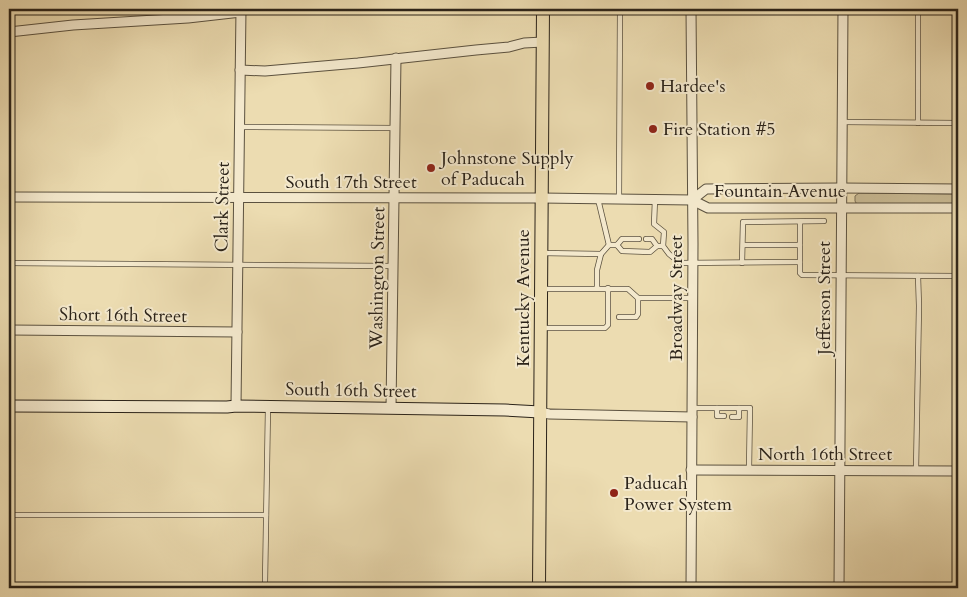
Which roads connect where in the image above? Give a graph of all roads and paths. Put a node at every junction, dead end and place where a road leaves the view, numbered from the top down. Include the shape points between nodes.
1 (542, 9) edge
2 (620, 9) edge
3 (691, 9) edge
4 (843, 9) edge
5 (918, 9) edge
6 (241, 10) edge
7 (9, 32) edge
8 (543, 42) junction
9 (396, 58) junction
10 (240, 70) junction
11 (842, 122) junction
12 (918, 123) junction
13 (958, 123) edge
14 (239, 127) junction
15 (395, 128) junction
16 (841, 188) junction
17 (958, 189) edge
18 (9, 197) edge
19 (238, 197) junction
20 (394, 198) junction
21 (541, 198) junction
22 (598, 199) junction
23 (619, 199) junction
24 (655, 199) junction
25 (692, 200) junction
26 (743, 208) junction
27 (764, 208) junction
28 (788, 208) junction
29 (817, 208) junction
30 (841, 208) junction
31 (958, 208) edge
32 (817, 221) junction
33 (824, 221) dead end
34 (743, 222) junction
35 (764, 222) junction
36 (788, 222) junction
37 (800, 222) junction
38 (639, 238) dead end
39 (646, 239) dead end
40 (609, 245) junction
41 (617, 245) junction
42 (743, 245) junction
43 (800, 245) junction
44 (657, 246) junction
45 (663, 246) junction
46 (541, 254) junction
47 (601, 254) junction
48 (800, 262) junction
49 (9, 263) edge
50 (693, 263) junction
51 (742, 263) junction
52 (238, 265) junction
53 (393, 266) junction
54 (841, 276) junction
55 (918, 276) junction
56 (958, 276) edge
57 (598, 288) junction
58 (608, 288) junction
59 (541, 289) junction
60 (638, 298) junction
61 (692, 298) junction
62 (619, 317) dead end
63 (540, 328) junction
64 (9, 330) edge
65 (237, 332) junction
66 (9, 406) edge
67 (236, 406) junction
68 (268, 407) junction
69 (391, 408) junction
70 (717, 408) junction
71 (739, 408) junction
72 (540, 412) junction
73 (692, 412) junction
74 (724, 416) dead end
75 (732, 417) dead end
76 (692, 470) junction
77 (750, 470) junction
78 (840, 470) junction
79 (916, 470) junction
80 (958, 471) edge
81 (9, 515) edge
82 (266, 515) junction
83 (262, 588) edge
84 (539, 588) edge
85 (691, 588) edge
86 (839, 588) edge

1 - 8 main road, Kentucky Avenue
2 - 23 lane
3 - 25 street, Broadway Street
4 - 11 street, Jefferson Street
5 - 12 lane
6 - 7 street via 188,18
6 - 10 street, Clark Street
8 - 9 street
8 - 21 main road, Kentucky Avenue
9 - 10 street via 278,70
9 - 15 street, Washington Street
10 - 14 street, Clark Street
11 - 12 lane
11 - 16 street, Jefferson Street
12 - 13 lane
14 - 15 lane
14 - 19 street, Clark Street
15 - 20 street, Washington Street
16 - 17 street, Fountain Avenue
16 - 25 street, Fountain Avenue via 706,189
16 - 30 street, Jefferson Street
18 - 19 street, South 17th Street
19 - 20 street, South 17th Street
19 - 52 street, Clark Street
20 - 21 street, South 17th Street
20 - 53 street, Washington Street
21 - 22 street, South 17th Street
21 - 46 main road, Kentucky Avenue
22 - 23 street, South 17th Street
22 - 40 lane
23 - 24 street, South 17th Street
24 - 25 street, South 17th Street
24 - 45 lane via 654,224 664,232
25 - 26 street, Fountain Avenue via 708,208
25 - 50 street, Broadway Street
26 - 27 street, Fountain Avenue
26 - 34 lane
27 - 28 street, Fountain Avenue
27 - 35 lane
28 - 29 street, Fountain Avenue
28 - 36 lane
29 - 30 street, Fountain Avenue
29 - 32 lane
30 - 31 street, Fountain Avenue
30 - 54 street, Jefferson Street
32 - 33 lane
32 - 37 lane
34 - 35 lane
34 - 42 lane
35 - 36 lane
36 - 37 lane
37 - 43 lane
38 - 41 lane via 622,239
39 - 44 lane via 652,239
40 - 41 lane
40 - 47 lane
41 - 44 lane via 622,251 632,252 650,252
42 - 43 lane
42 - 51 lane
43 - 48 lane
44 - 45 lane
45 - 50 lane via 680,263
46 - 47 lane
46 - 59 main road, Kentucky Avenue
47 - 57 lane via 597,270
48 - 51 lane
48 - 54 lane via 802,275
49 - 52 lane
50 - 51 lane
50 - 61 street, Broadway Street
52 - 53 lane
52 - 65 street, Clark Street
53 - 69 street, Washington Street
54 - 55 lane
54 - 78 street, Jefferson Street
55 - 56 lane
55 - 79 lane
57 - 58 lane
57 - 59 lane
58 - 60 lane via 628,289
58 - 63 lane via 608,325 605,328
59 - 63 main road, Kentucky Avenue
60 - 61 lane
60 - 62 lane via 636,317
61 - 73 street, Broadway Street
63 - 72 main road, Kentucky Avenue
64 - 65 street, Short 16th Street
65 - 67 street, Clark Street
66 - 67 street, South 16th Street
67 - 68 street, South 16th Street
68 - 69 street, South 16th Street
68 - 82 lane
69 - 72 street, South 16th Street
70 - 71 lane
70 - 73 lane
70 - 74 lane via 717,416
71 - 75 lane via 739,417
71 - 77 lane via 750,408
72 - 73 street, South 16th Street
72 - 84 main road, Kentucky Avenue
73 - 76 street, Broadway Street
76 - 77 street, North 16th Street
76 - 85 street, Broadway Street
77 - 78 street, North 16th Street
78 - 79 street, North 16th Street
78 - 86 street, Jefferson Street
79 - 80 street, North 16th Street
81 - 82 lane
82 - 83 lane via 265,583

